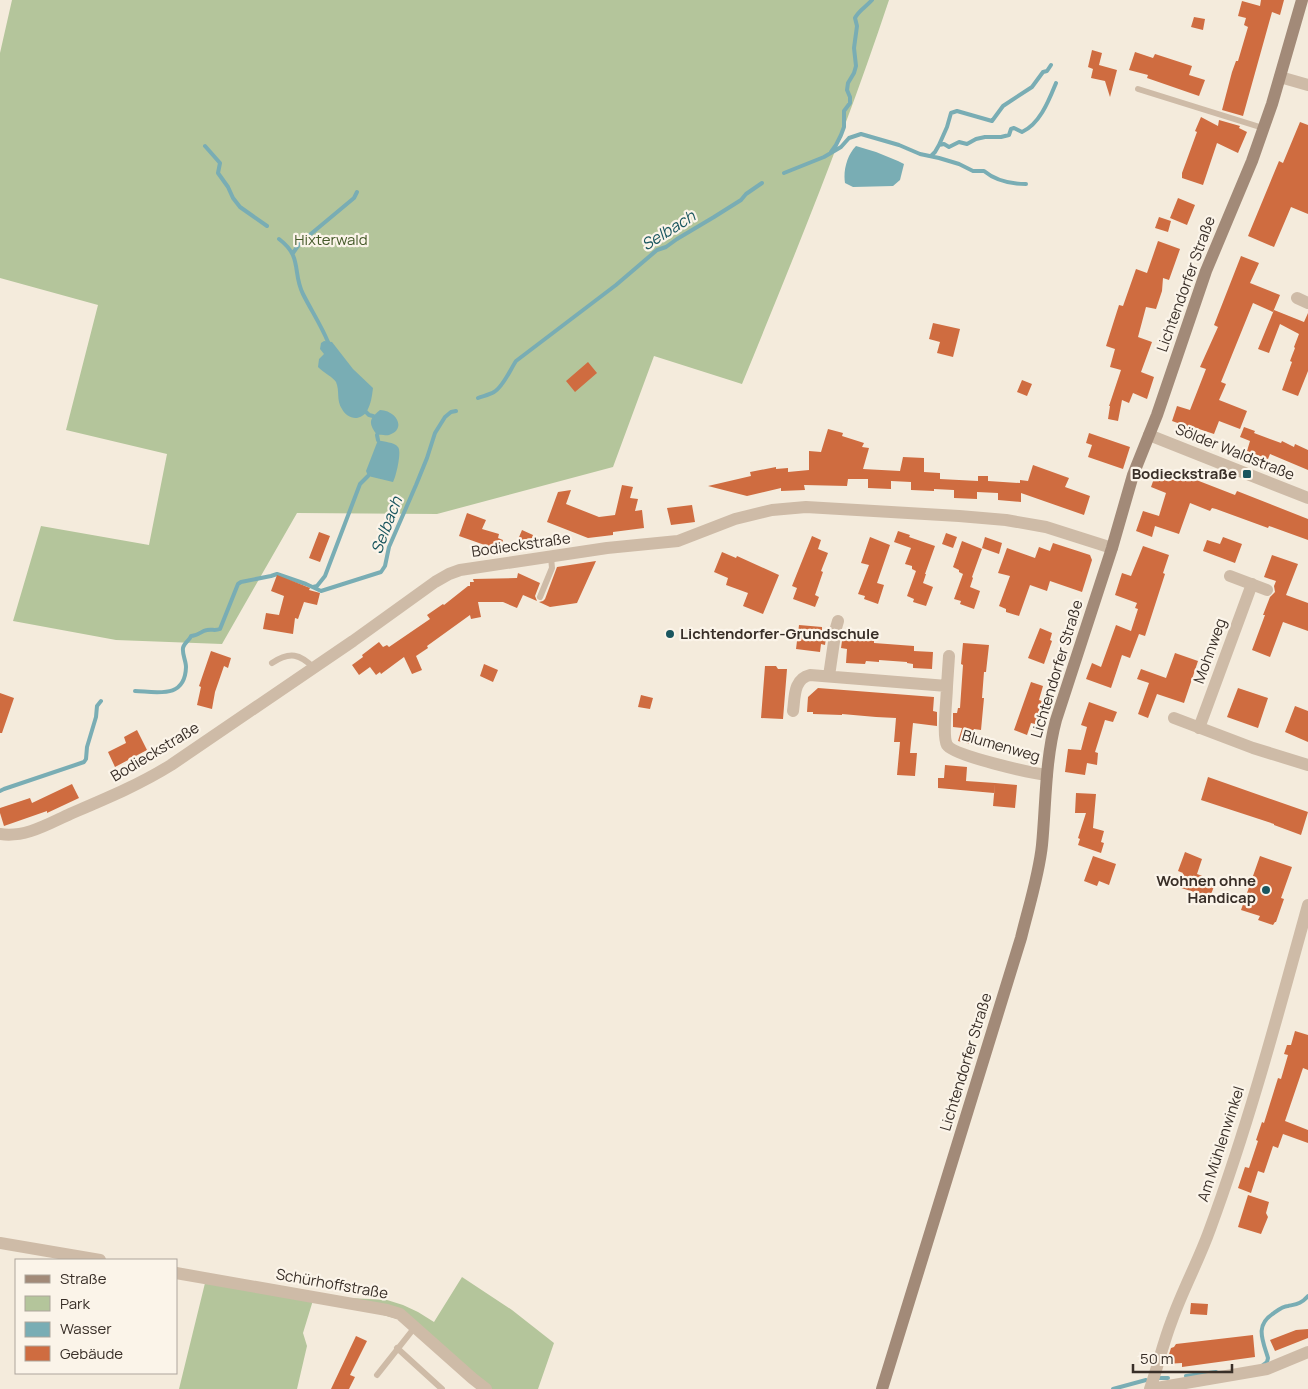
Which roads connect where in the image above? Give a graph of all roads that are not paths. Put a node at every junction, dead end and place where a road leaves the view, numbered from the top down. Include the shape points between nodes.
1 (1302, 0) edge
2 (1280, 77) junction
3 (1308, 85) edge
4 (1138, 89) dead end
5 (1263, 128) junction
6 (1149, 435) junction
7 (1308, 498) edge
8 (1112, 548) junction
9 (552, 556) junction
10 (1230, 576) dead end
11 (1252, 584) junction
12 (1267, 590) dead end
13 (540, 596) dead end
14 (838, 621) dead end
15 (950, 656) dead end
16 (272, 663) dead end
17 (314, 668) junction
18 (829, 676) junction
19 (947, 686) junction
20 (794, 712) dead end
21 (1174, 718) dead end
22 (1200, 728) junction
23 (1308, 765) edge
24 (1047, 775) junction
25 (0, 834) edge
26 (1308, 905) edge
27 (0, 1243) edge
28 (94, 1259) edge
29 (178, 1273) edge
30 (415, 1327) junction
31 (398, 1348) junction
32 (1308, 1352) edge
33 (377, 1375) dead end
34 (442, 1389) edge
35 (486, 1389) edge
36 (882, 1389) edge
37 (1150, 1389) edge

1 - 2 main road, Lichtendorfer Straße
2 - 3 street
2 - 5 main road, Lichtendorfer Straße
4 - 5 lane
5 - 6 main road, Lichtendorfer Straße via 1206,271
6 - 7 street, Sölder Waldstraße
6 - 8 main road, Lichtendorfer Straße
8 - 9 street, Bodieckstraße via 1046,527 1006,520 806,507 772,510 735,519 678,541
8 - 24 main road, Lichtendorfer Straße via 1056,720
9 - 13 lane via 552,568
9 - 17 street, Bodieckstraße via 479,566 449,574
10 - 11 street
11 - 12 street
11 - 22 street, Mohnweg
14 - 18 street
15 - 19 street, Blumenweg
16 - 17 lane via 296,656
17 - 25 street, Bodieckstraße via 150,778 41,827 12,835
18 - 19 street
18 - 20 street via 810,675 801,679 796,688
19 - 24 street, Blumenweg via 944,733 948,747 1001,765
21 - 22 street
22 - 23 street
24 - 36 main road, Lichtendorfer Straße via 1042,846 1021,938
26 - 37 street, Am Mühlenwinkel via 1260,1079 1200,1257 1171,1321
27 - 28 street
29 - 30 street, Schürhoffstraße via 387,1310 400,1314
30 - 31 lane
30 - 35 street, Schürhoffstraße
31 - 33 lane
31 - 34 lane
32 - 37 street via 1267,1369

